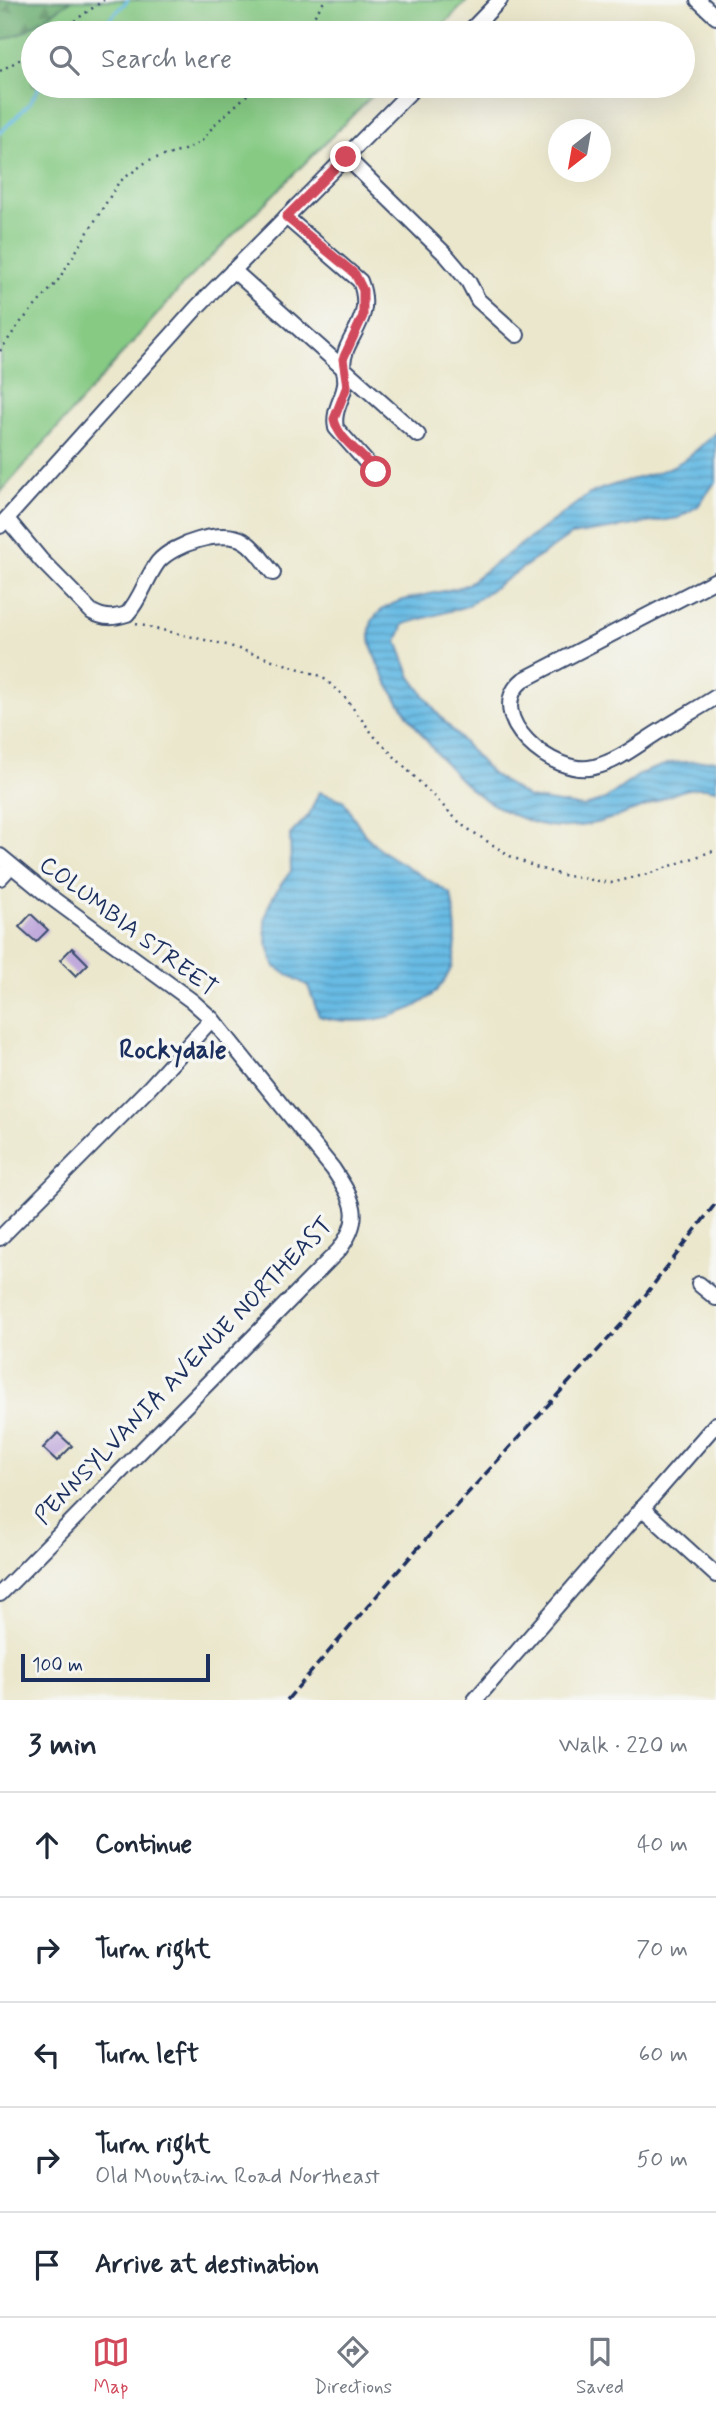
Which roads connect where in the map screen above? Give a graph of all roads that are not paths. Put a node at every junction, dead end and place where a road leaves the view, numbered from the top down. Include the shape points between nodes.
1 (500, 0) edge
2 (698, 0) edge
3 (716, 17) edge
4 (480, 21) edge
5 (404, 98) edge
6 (346, 157) junction
7 (286, 217) junction
8 (233, 270) junction
9 (517, 335) dead end
10 (343, 368) junction
11 (418, 435) dead end
12 (376, 472) dead end
13 (3, 522) edge
14 (273, 573) dead end
15 (716, 580) edge
16 (716, 697) edge
17 (6, 861) edge
18 (0, 878) edge
19 (212, 1019) junction
20 (352, 1203) joint
21 (0, 1238) edge
22 (699, 1284) dead end
23 (716, 1298) edge
24 (716, 1424) edge
25 (642, 1508) junction
26 (716, 1575) edge
27 (0, 1594) edge
28 (475, 1700) edge

1 - 4 street
2 - 3 street
5 - 6 street
6 - 7 street
6 - 9 street via 446,256 478,300
7 - 8 street
7 - 10 street via 355,274 363,290 363,316
8 - 10 street
8 - 13 street
10 - 11 street
10 - 12 street via 347,386 334,419 336,428
13 - 14 street via 92,612 116,617 133,608 165,555 188,542 233,536
15 - 16 street via 523,680 508,704 512,720 531,743 562,764 586,769 628,751
17 - 18 street
17 - 19 street, COLUMBIA STREET
19 - 20 street, COLUMBIA STREET via 333,1170
19 - 21 street
20 - 27 street, PENNSYLVANIA AVENUE NORTHEAST via 354,1226 339,1250
22 - 23 street
24 - 25 street
25 - 26 street
25 - 28 street

